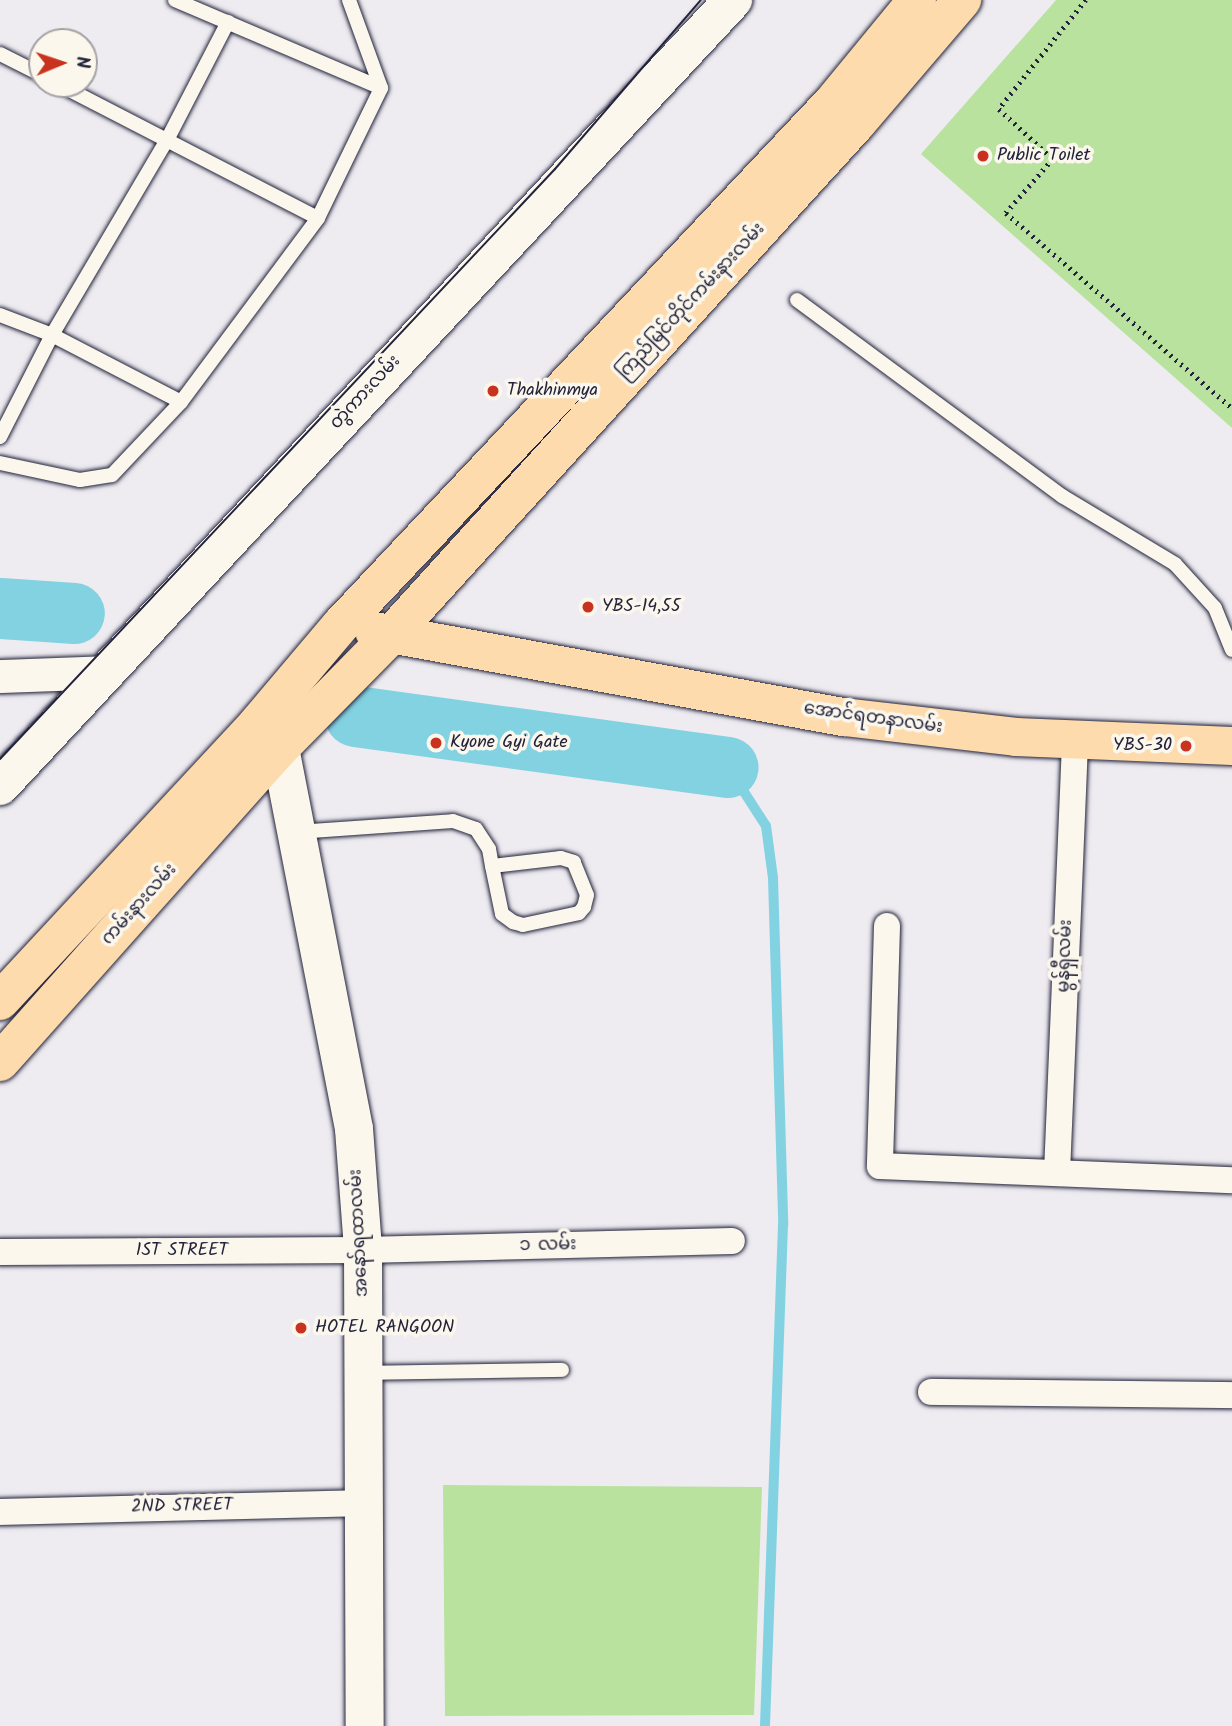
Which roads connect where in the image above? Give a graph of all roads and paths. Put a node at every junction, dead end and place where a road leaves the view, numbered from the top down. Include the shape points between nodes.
1 (175, 0) edge
2 (349, 0) edge
3 (733, 0) edge
4 (917, 0) edge
5 (962, 0) edge
6 (1086, 0) edge
7 (228, 22) junction
8 (0, 54) edge
9 (28, 68) edge
10 (381, 88) junction
11 (85, 98) edge
12 (167, 140) junction
13 (318, 218) junction
14 (797, 300) dead end
15 (0, 314) edge
16 (52, 335) junction
17 (181, 402) junction
18 (1232, 408) edge
19 (0, 437) edge
20 (0, 463) edge
21 (340, 626) junction
22 (392, 634) junction
23 (1232, 650) edge
24 (108, 672) junction
25 (0, 676) edge
26 (269, 735) junction
27 (1075, 740) junction
28 (1232, 746) edge
29 (0, 786) edge
30 (295, 832) junction
31 (492, 866) junction
32 (887, 926) dead end
33 (0, 1001) edge
34 (0, 1062) edge
35 (1057, 1173) junction
36 (1232, 1180) edge
37 (732, 1241) dead end
38 (363, 1250) junction
39 (0, 1252) edge
40 (562, 1370) dead end
41 (364, 1373) junction
42 (931, 1392) dead end
43 (1232, 1395) edge
44 (364, 1503) junction
45 (0, 1512) edge
46 (365, 1726) edge

1 - 7 lane
2 - 10 lane
3 - 24 main road, တွဲကားလမ်း
4 - 21 main road, ကြည်မြင်တိုင်ကမ်းနားလမ်း via 834,102
5 - 22 main road, ကြည်မြင်တိုင်ကမ်းနားလမ်း via 857,123
6 - 18 path via 999,109 1053,159 1006,212
7 - 10 lane
7 - 12 lane
8 - 9 lane
10 - 13 lane
11 - 12 lane
12 - 13 lane
12 - 16 lane
13 - 17 lane
14 - 23 lane via 1062,496 1175,564 1215,608
15 - 16 lane
16 - 17 lane
16 - 19 lane
17 - 20 lane via 112,475 80,480
21 - 22 main road, အောင်ရတနာလမ်း
21 - 26 main road, ကမ်းနားလမ်း
22 - 26 main road, ကမ်းနားလမ်း
22 - 27 main road, အောင်ရတနာလမ်း via 844,717
24 - 25 street
24 - 29 main road, တွဲကားလမ်း
26 - 30 main road, အနော်ရထာလမ်း
26 - 33 main road, ကမ်းနားလမ်း
26 - 34 main road, ကမ်းနားလမ်း
27 - 28 main road, အောင်ရတနာလမ်း
27 - 35 street, မွန်ရှီလမ်း
30 - 31 lane via 453,821 476,829 489,849
30 - 38 main road, အနော်ရထာလမ်း via 354,1129
31 - 31 lane via 561,858 574,862 587,895 584,906 579,913 523,925 513,922 502,914
32 - 35 street via 880,1166
35 - 36 street
37 - 38 street, ၁ လမ်း
38 - 39 street, 1ST STREET
38 - 41 main road, အနော်ရထာလမ်း
40 - 41 lane
41 - 44 main road, အနော်ရထာလမ်း
42 - 43 street
44 - 45 street, 2ND STREET
44 - 46 main road, အနော်ရထာလမ်း

